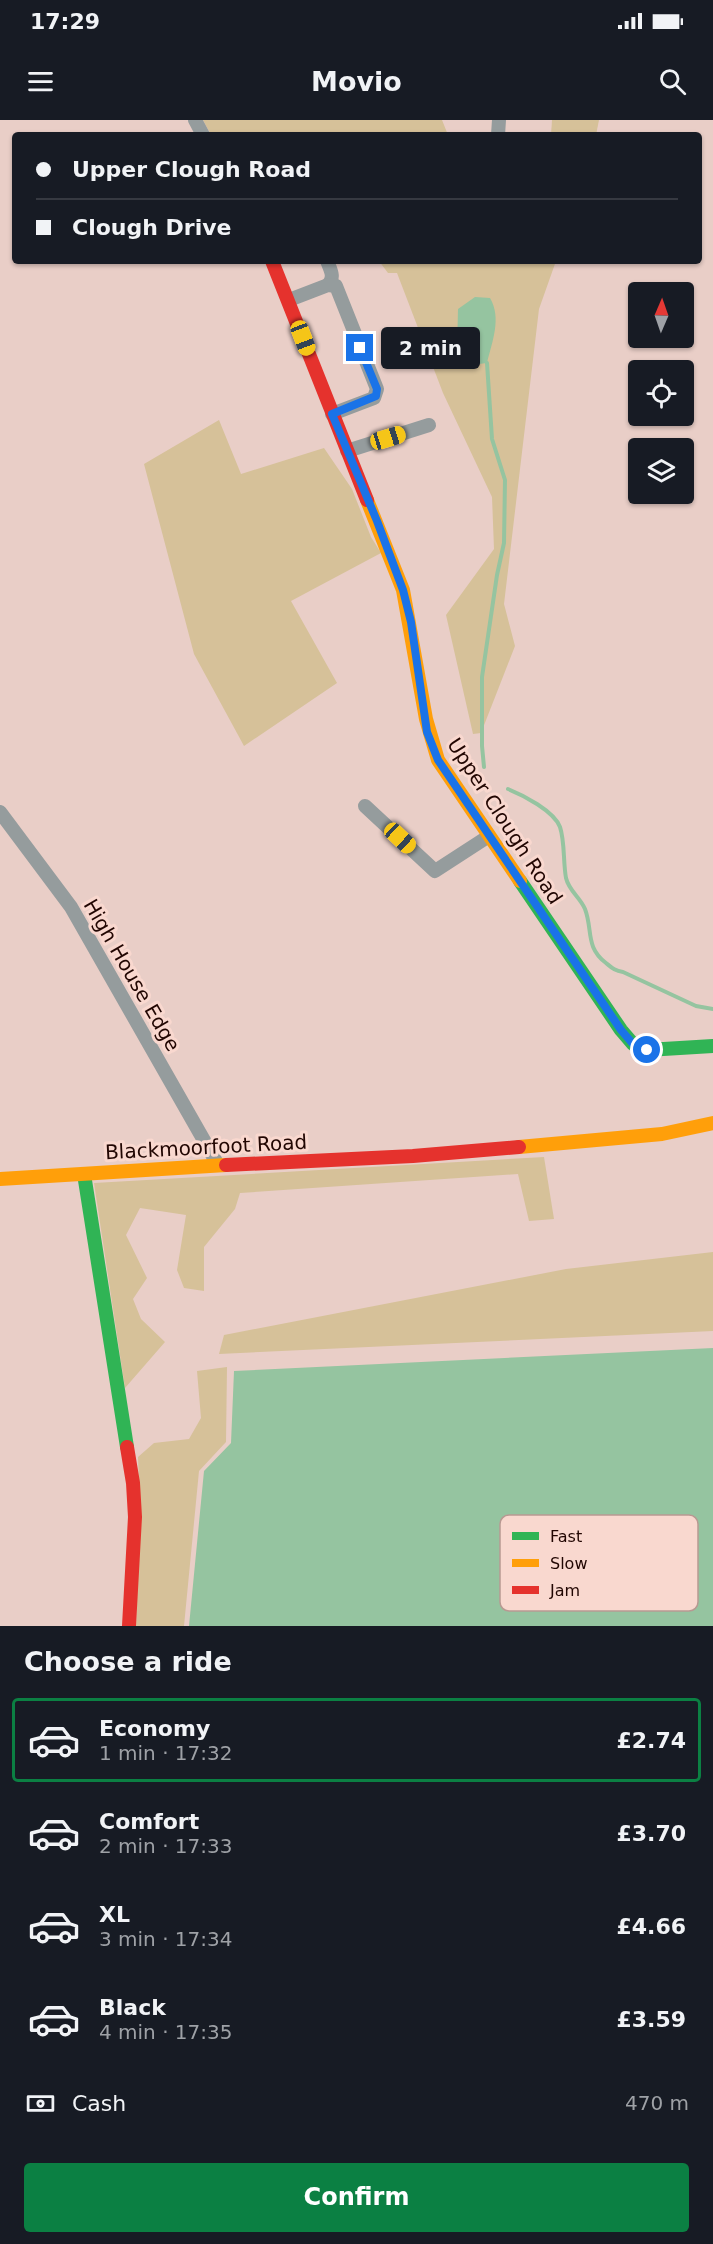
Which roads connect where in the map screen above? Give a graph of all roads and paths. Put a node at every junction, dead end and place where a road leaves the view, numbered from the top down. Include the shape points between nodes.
1 (273, 264) edge
2 (328, 264) edge
3 (328, 285) junction
4 (289, 300) junction
5 (332, 414) junction
6 (429, 425) dead end
7 (347, 451) junction
8 (365, 806) dead end
9 (0, 812) edge
10 (489, 836) junction
11 (713, 1046) edge
12 (713, 1123) edge
13 (218, 1165) junction
14 (84, 1174) junction
15 (0, 1179) edge
16 (129, 1626) edge

1 - 4 street, Upper Clough Road
2 - 3 street via 333,275
3 - 4 street
3 - 5 street via 336,286 377,389 374,398
4 - 5 street, Upper Clough Road
5 - 7 street, Upper Clough Road
6 - 7 street
7 - 10 street, Upper Clough Road via 403,590 427,732 438,760
8 - 10 street via 435,871
9 - 13 street, High House Edge via 71,907
10 - 11 street, Upper Clough Road via 633,1044 647,1050
12 - 13 street, Blackmoorfoot Road via 662,1134 413,1156
13 - 14 street, Blackmoorfoot Road
14 - 15 street
14 - 16 street, Blackmoorfoot Road via 133,1483

